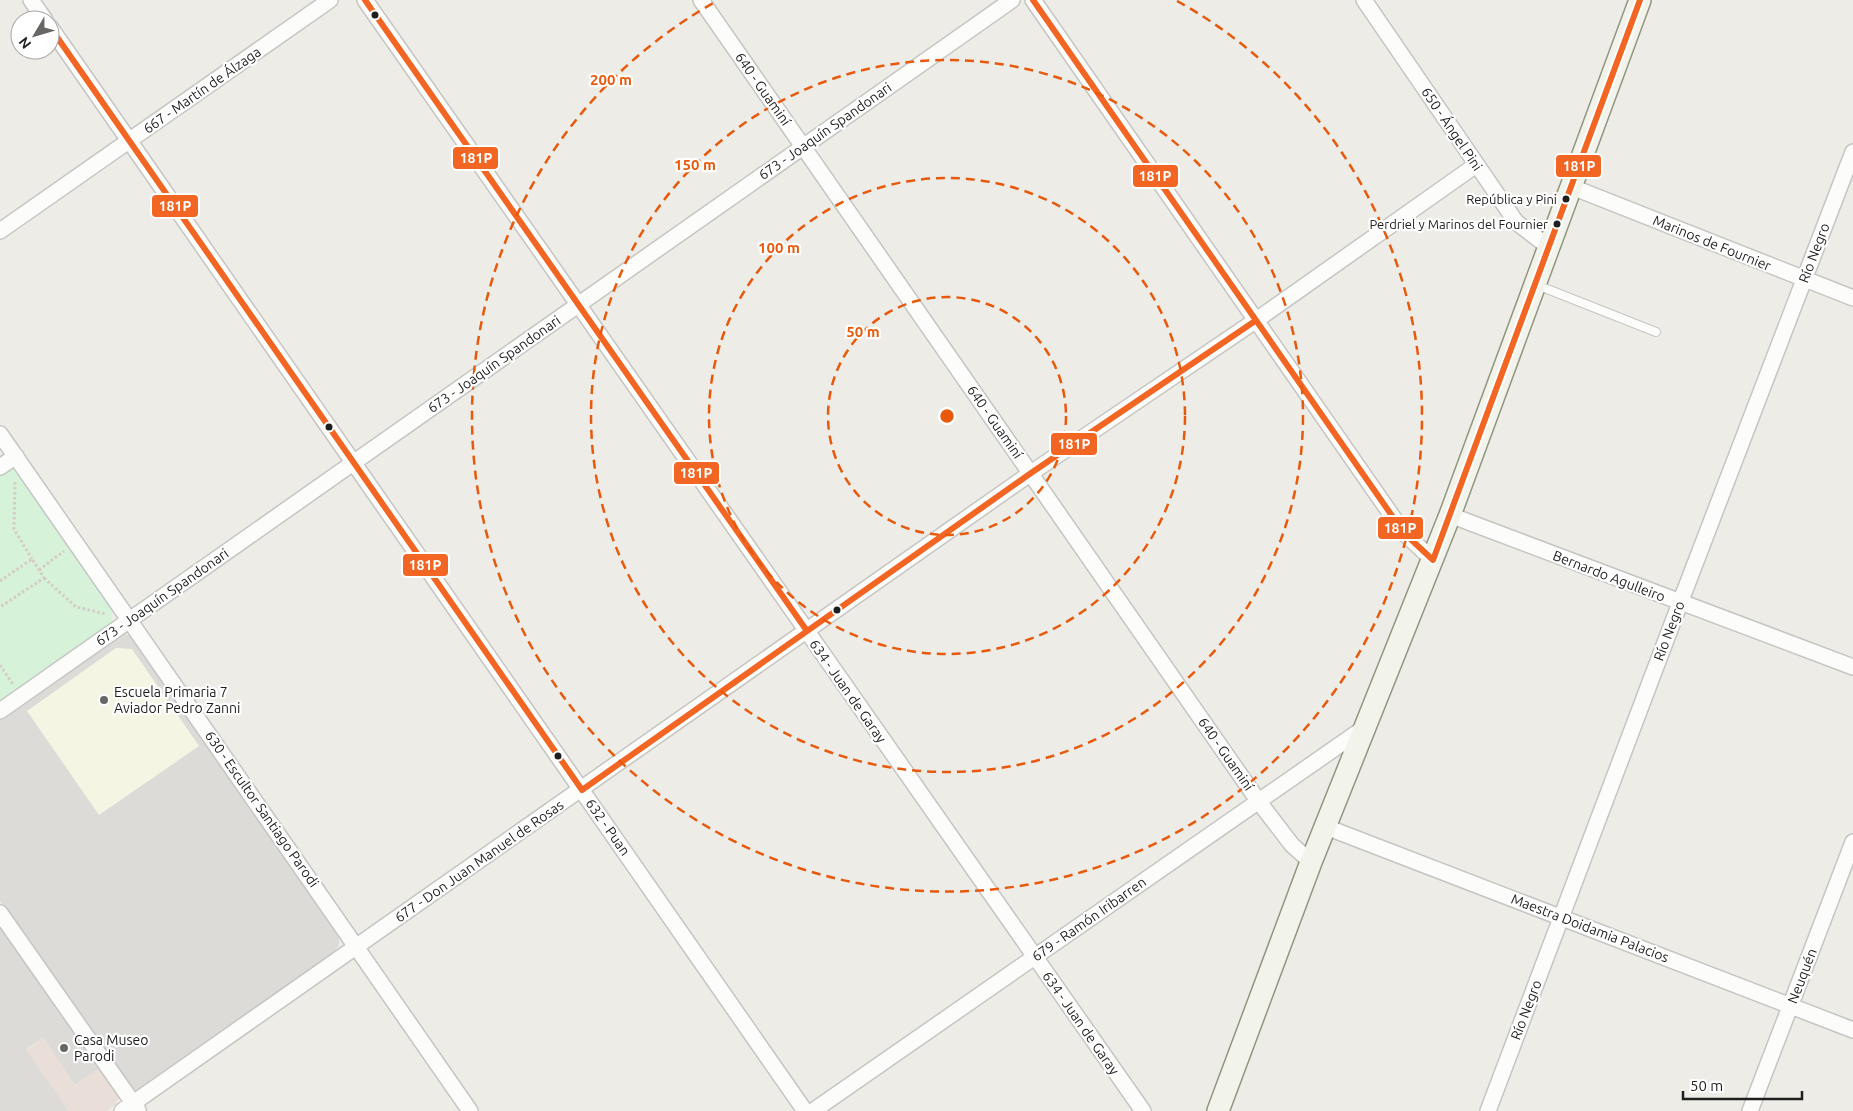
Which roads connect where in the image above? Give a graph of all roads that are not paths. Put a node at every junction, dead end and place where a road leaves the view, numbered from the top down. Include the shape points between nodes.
1 (330, 0) edge
2 (365, 0) edge
3 (701, 0) edge
4 (1012, 0) edge
5 (1033, 0) edge
6 (1364, 0) edge
7 (1640, 0) edge
8 (60, 41) edge
9 (129, 141) junction
10 (803, 147) junction
11 (1853, 152) edge
12 (1476, 164) junction
13 (1572, 187) junction
14 (0, 231) edge
15 (1550, 248) junction
16 (1804, 279) junction
17 (1536, 285) junction
18 (1853, 298) edge
19 (578, 305) junction
20 (1255, 321) junction
21 (1656, 332) dead end
22 (0, 434) edge
23 (16, 456) junction
24 (353, 462) junction
25 (0, 467) edge
26 (1031, 473) junction
27 (1450, 515) junction
28 (1433, 560) junction
29 (1680, 603) junction
30 (131, 619) junction
31 (806, 631) junction
32 (1853, 667) edge
33 (0, 711) edge
34 (1366, 728) junction
35 (582, 790) junction
36 (1259, 802) junction
37 (1326, 827) junction
38 (1853, 842) edge
39 (1311, 862) junction
40 (0, 913) edge
41 (1562, 916) junction
42 (357, 946) junction
43 (1034, 957) junction
44 (1791, 1006) junction
45 (1853, 1030) edge
46 (132, 1108) edge
47 (470, 1111) edge
48 (805, 1111) edge
49 (813, 1111) edge
50 (1143, 1111) edge
51 (1218, 1111) edge
52 (1488, 1111) edge
53 (1750, 1111) edge

1 - 9 street, 667 - Martín de Álzaga
2 - 19 street, 634 - Juan de Garay
3 - 10 street, 640 - Guaminí
4 - 10 street, 673 - Joaquín Spandonari
5 - 20 street
6 - 12 street, 650 - Ángel Pini
7 - 13 main road
8 - 9 street, 632 - Puan
9 - 14 street, 667 - Martín de Álzaga
9 - 24 street, 632 - Puan
10 - 19 street, 673 - Joaquín Spandonari
10 - 26 street, 640 - Guaminí
11 - 16 street, Río Negro
12 - 15 street, 650 - Ángel Pini via 1516,222
12 - 20 street, 677 - Don Juan Manuel de Rosas
13 - 15 main road
13 - 16 street, Marinos de Fournier
15 - 17 main road
16 - 18 street, Marinos de Fournier
16 - 29 street, Río Negro
17 - 21 lane
17 - 27 main road
19 - 24 street, 673 - Joaquín Spandonari
19 - 31 street, 634 - Juan de Garay
20 - 26 street, 677 - Don Juan Manuel de Rosas
20 - 28 street via 1404,533
22 - 23 street, 630 - Escultor Santiago Parodi
23 - 25 street
23 - 30 street, 630 - Escultor Santiago Parodi
24 - 30 street, 673 - Joaquín Spandonari
24 - 35 street, 632 - Puan
26 - 31 street, 677 - Don Juan Manuel de Rosas
26 - 36 street, 640 - Guaminí
27 - 28 main road
27 - 29 street, Bernardo Agulleiro
28 - 34 main road
29 - 32 street, Bernardo Agulleiro
29 - 41 street, Río Negro
30 - 33 street, 673 - Joaquín Spandonari
30 - 42 street, 630 - Escultor Santiago Parodi
31 - 35 street, 677 - Don Juan Manuel de Rosas
31 - 43 street, 634 - Juan de Garay
34 - 36 street, 679 - Ramón Iribarren
34 - 37 main road
35 - 42 street, 677 - Don Juan Manuel de Rosas
35 - 48 street, 632 - Puan
36 - 39 street, 640 - Guaminí via 1292,845
36 - 43 street, 679 - Ramón Iribarren
37 - 39 main road
37 - 41 street, Maestra Doidamia Palacios
38 - 44 street, Neuquén
39 - 51 main road
40 - 46 street
41 - 44 street, Maestra Doidamia Palacios
41 - 52 street, Río Negro
42 - 46 street, 677 - Don Juan Manuel de Rosas
42 - 47 street, 630 - Escultor Santiago Parodi
43 - 49 street, 679 - Ramón Iribarren
43 - 50 street, 634 - Juan de Garay
44 - 45 street, Maestra Doidamia Palacios
44 - 53 street, Neuquén

